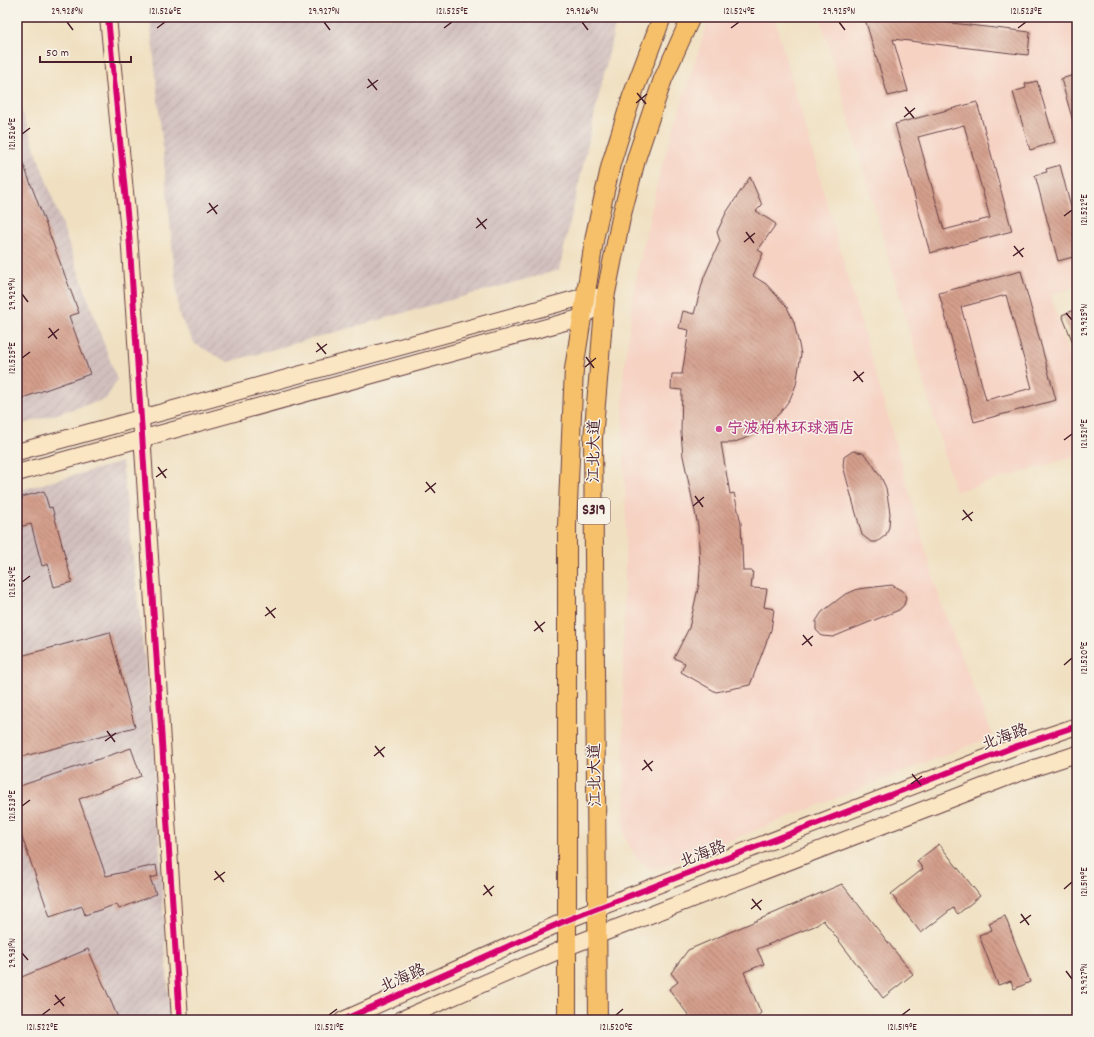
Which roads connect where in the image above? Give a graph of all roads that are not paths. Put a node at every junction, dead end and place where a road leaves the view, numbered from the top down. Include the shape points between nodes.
1 (108, 17) edge
2 (662, 17) edge
3 (691, 17) edge
4 (586, 296) junction
5 (605, 298) junction
6 (582, 317) junction
7 (141, 418) junction
8 (142, 438) junction
9 (17, 452) edge
10 (17, 473) edge
11 (1077, 726) edge
12 (1077, 754) edge
13 (597, 909) junction
14 (567, 920) junction
15 (598, 935) junction
16 (567, 947) junction
17 (180, 1020) edge
18 (343, 1020) edge
19 (400, 1020) edge
20 (567, 1020) edge
21 (598, 1020) edge

1 - 7 street via 129,233
2 - 4 main road, 江北大道 / S319 via 632,96 611,164 595,234
3 - 5 main road, 江北大道 / S319 via 663,79 637,156
4 - 5 street
4 - 6 main road, 江北大道 / S319
4 - 7 street
5 - 6 street
5 - 13 main road, 江北大道 / S319 via 593,439
6 - 8 street
6 - 14 main road, 江北大道 / S319 via 574,369 567,526
7 - 8 street
7 - 9 street
8 - 10 street
8 - 17 street
11 - 13 street, 北海路 via 1014,747
12 - 15 street via 1016,774
13 - 14 street, 北海路
13 - 15 main road, 江北大道 / S319
14 - 16 main road, 江北大道 / S319
14 - 18 street, 北海路
15 - 16 street
15 - 21 main road, 江北大道 / S319
16 - 19 street
16 - 20 main road, 江北大道 / S319

